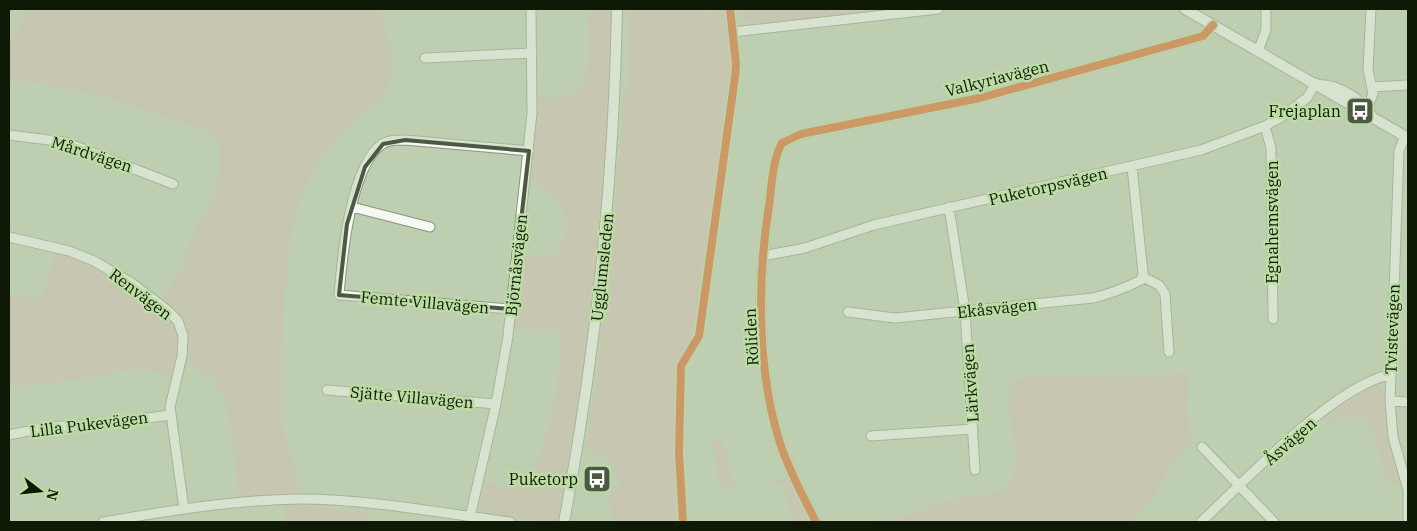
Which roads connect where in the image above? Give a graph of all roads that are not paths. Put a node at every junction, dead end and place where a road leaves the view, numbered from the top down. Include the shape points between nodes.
1 (530, 9) edge
2 (617, 9) edge
3 (938, 9) edge
4 (1185, 9) edge
5 (1266, 9) edge
6 (1370, 9) edge
7 (1213, 25) junction
8 (733, 32) dead end
9 (1258, 51) junction
10 (532, 53) junction
11 (425, 58) dead end
12 (1318, 84) junction
13 (1408, 85) edge
14 (1372, 87) junction
15 (1368, 112) junction
16 (1265, 126) junction
17 (9, 135) edge
18 (1407, 137) edge
19 (782, 143) joint
20 (529, 151) junction
21 (1132, 167) junction
22 (173, 184) dead end
23 (352, 207) junction
24 (949, 207) junction
25 (430, 227) dead end
26 (9, 237) edge
27 (763, 256) junction
28 (1143, 277) junction
29 (511, 309) junction
30 (966, 311) junction
31 (848, 312) dead end
32 (1272, 318) dead end
33 (1169, 352) dead end
34 (1389, 375) junction
35 (328, 390) dead end
36 (1390, 401) junction
37 (1408, 402) edge
38 (496, 404) junction
39 (170, 414) junction
40 (973, 429) junction
41 (9, 435) edge
42 (871, 436) dead end
43 (1202, 447) dead end
44 (975, 470) dead end
45 (1239, 486) junction
46 (1408, 490) edge
47 (184, 509) junction
48 (470, 517) junction
49 (445, 518) edge
50 (103, 522) edge
51 (510, 522) edge
52 (564, 522) edge
53 (816, 522) edge
54 (1200, 522) edge
55 (1274, 522) edge
56 (1408, 522) edge

1 - 10 street, Björnåsvägen
2 - 52 street, Ugglumsleden via 612,162 599,304
3 - 8 street
4 - 7 street
5 - 9 street via 1266,30
6 - 14 street via 1368,70
7 - 9 street
7 - 19 street, Valkyriavägen via 1203,36 980,98 801,134
9 - 12 street
10 - 11 street
10 - 20 street, Björnåsvägen
12 - 15 street via 1326,92
12 - 16 street, Puketorpsvägen via 1297,108
13 - 14 street
14 - 15 street
15 - 18 street
16 - 21 street, Puketorpsvägen via 1201,150
16 - 32 street, Egnahemsvägen via 1271,148
17 - 22 street, Mårdvägen via 65,142
18 - 34 street, Tvistevägen via 1399,151
19 - 27 street, Röliden via 776,157
20 - 23 street via 389,141 378,148 368,162
20 - 29 street, Björnåsvägen
21 - 24 street, Puketorpsvägen
21 - 28 street
23 - 25 street
23 - 29 street, Femte Villavägen via 345,237 340,295
24 - 27 street, Puketorpsvägen via 865,228 805,248
24 - 30 street, Lärkvägen
26 - 39 street, Renvägen via 61,249 94,261 133,284 172,315 181,328 183,344
27 - 53 street, Röliden via 763,344 770,402 787,464
28 - 30 street, Ekåsvägen via 1113,293 1093,298
28 - 33 street via 1159,285 1165,294
29 - 38 street, Björnåsvägen
30 - 31 street, Ekåsvägen via 895,318
30 - 40 street, Lärkvägen
34 - 36 street, Tvistevägen
34 - 45 street, Åsvägen via 1374,378 1346,394
35 - 38 street, Sjätte Villavägen
36 - 37 street
36 - 46 street, Tvistevägen via 1394,437
38 - 48 street, Björnåsvägen
39 - 41 street, Lilla Pukevägen via 111,424 48,427
39 - 47 street, Renvägen
40 - 42 street
40 - 44 street, Lärkvägen
43 - 45 street
45 - 54 street, Åsvägen
45 - 55 street
46 - 56 street, Tvistevägen
47 - 49 street via 299,499
47 - 50 street
48 - 49 street
48 - 51 street

